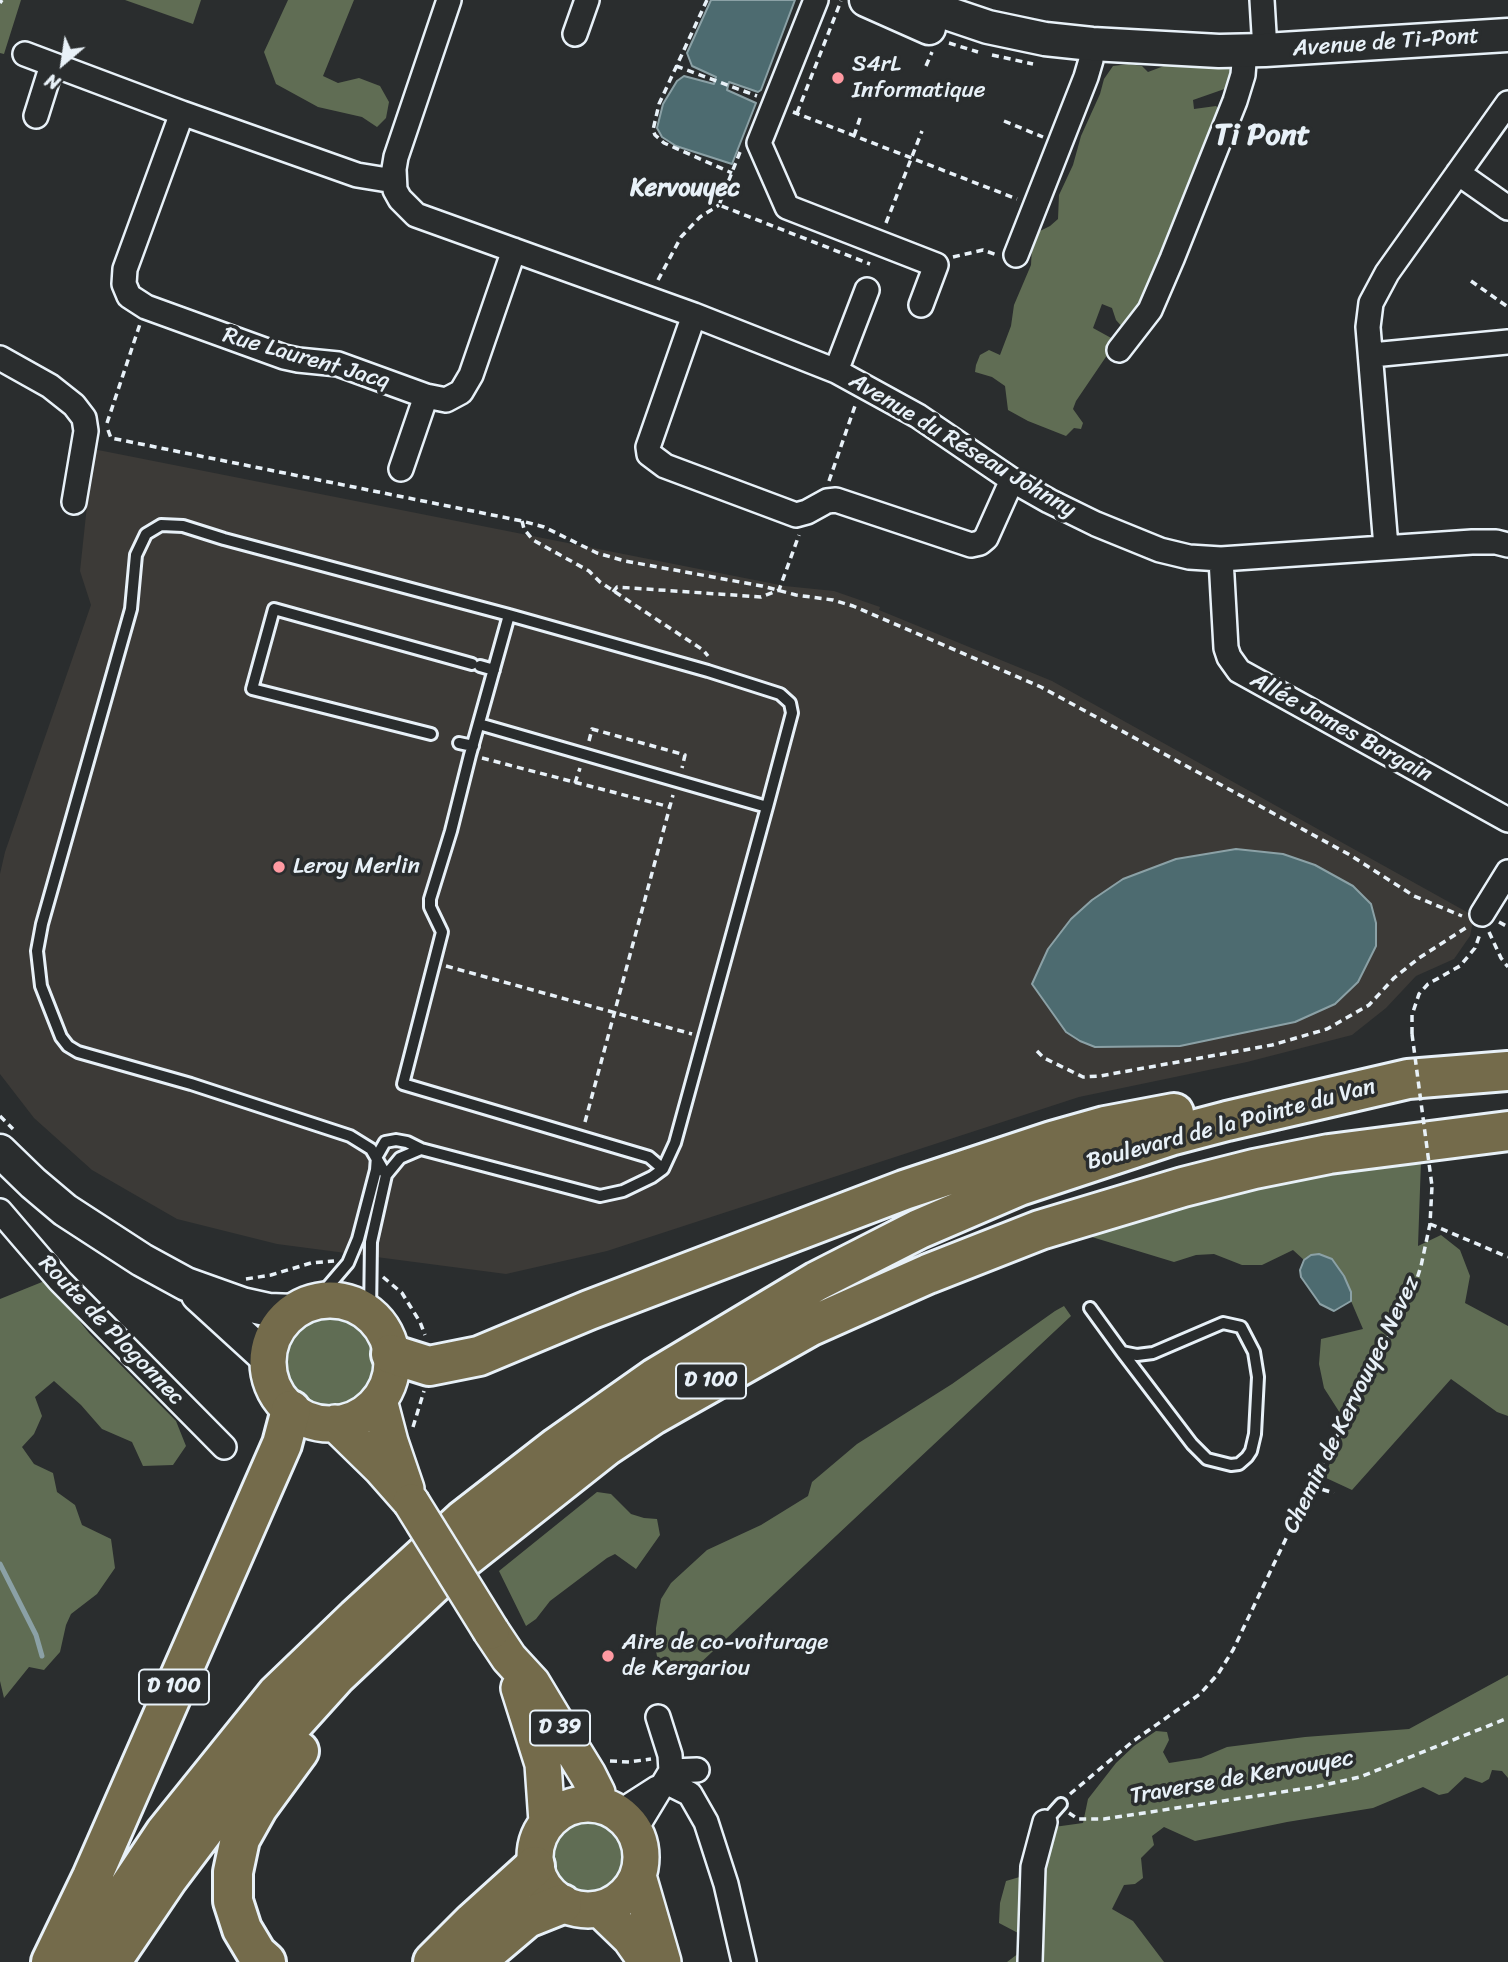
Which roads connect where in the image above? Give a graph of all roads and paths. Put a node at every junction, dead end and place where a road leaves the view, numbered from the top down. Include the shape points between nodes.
1 (450, 0) edge
2 (587, 0) edge
3 (707, 0) edge
4 (816, 0) edge
5 (842, 0) edge
6 (866, 0) edge
7 (908, 0) edge
8 (1262, 0) edge
9 (575, 34) dead end
10 (1508, 35) edge
11 (1243, 50) junction
12 (1091, 52) junction
13 (25, 54) dead end
14 (52, 65) junction
15 (676, 66) junction
16 (774, 103) junction
17 (1508, 103) edge
18 (182, 113) junction
19 (797, 113) junction
20 (862, 115) dead end
21 (36, 116) dead end
22 (922, 131) dead end
23 (854, 135) junction
24 (911, 158) junction
25 (732, 173) dead end
26 (1458, 173) junction
27 (394, 181) junction
28 (719, 205) dead end
29 (1036, 206) junction
30 (1508, 208) edge
31 (879, 243) junction
32 (514, 250) junction
33 (1016, 255) joint
34 (936, 265) junction
35 (1471, 281) dead end
36 (867, 290) joint
37 (650, 298) junction
38 (921, 305) dead end
39 (146, 307) junction
40 (1508, 307) edge
41 (694, 315) junction
42 (1508, 342) edge
43 (1119, 350) dead end
44 (1372, 355) junction
45 (0, 358) edge
46 (836, 371) junction
47 (862, 385) junction
48 (426, 396) junction
49 (401, 470) dead end
50 (1012, 480) junction
51 (74, 502) dead end
52 (817, 506) junction
53 (522, 521) junction
54 (1508, 545) edge
55 (1386, 547) junction
56 (1221, 559) junction
57 (779, 590) junction
58 (613, 592) junction
59 (509, 615) junction
60 (494, 670) junction
61 (708, 671) junction
62 (479, 724) junction
63 (431, 734) dead end
64 (458, 743) dead end
65 (471, 750) junction
66 (685, 755) dead end
67 (678, 781) junction
68 (670, 807) junction
69 (766, 807) junction
70 (1508, 820) edge
71 (1508, 872) edge
72 (1480, 918) junction
73 (435, 963) junction
74 (1508, 967) edge
75 (614, 1013) junction
76 (704, 1038) junction
77 (1037, 1051) dead end
78 (1508, 1071) edge
79 (1408, 1079) junction
80 (0, 1115) edge
81 (1508, 1131) edge
82 (581, 1136) junction
83 (10, 1144) edge
84 (421, 1149) junction
85 (377, 1156) junction
86 (663, 1169) junction
87 (386, 1175) junction
88 (0, 1211) edge
89 (1430, 1224) junction
90 (1508, 1257) edge
91 (348, 1263) junction
92 (370, 1269) junction
93 (236, 1278) dead end
94 (186, 1284) junction
95 (301, 1307) junction
96 (1090, 1308) dead end
97 (370, 1314) junction
98 (1122, 1352) junction
99 (391, 1354) junction
100 (268, 1359) junction
101 (429, 1366) junction
102 (379, 1400) junction
103 (291, 1410) junction
104 (335, 1423) junction
105 (413, 1429) dead end
106 (225, 1447) dead end
107 (1311, 1486) junction
108 (1334, 1493) dead end
109 (411, 1502) junction
110 (528, 1506) junction
111 (500, 1644) junction
112 (658, 1717) dead end
113 (1508, 1717) edge
114 (608, 1760) dead end
115 (669, 1769) junction
116 (696, 1770) dead end
117 (1061, 1804) junction
118 (617, 1817) junction
119 (547, 1822) junction
120 (1045, 1822) joint
121 (535, 1866) junction
122 (638, 1876) junction
123 (562, 1904) junction
124 (600, 1909) junction
125 (51, 1962) edge
126 (79, 1962) edge
127 (111, 1962) edge
128 (266, 1962) edge
129 (433, 1962) edge
130 (475, 1962) edge
131 (647, 1962) edge
132 (663, 1962) edge
133 (744, 1962) edge
134 (1030, 1962) edge

1 - 27 street via 396,157
2 - 9 street
3 - 15 path
4 - 16 street
5 - 19 path
6 - 12 street, Avenue de Ti-Pont via 982,45 1032,56
7 - 12 street, Avenue de Ti-Pont via 988,27
8 - 11 street, Avenue de Ti-Pont
10 - 11 street, Avenue de Ti-Pont
11 - 12 street, Avenue de Ti-Pont via 1165,59
11 - 43 street, Avenue de Ti-Pont via 1243,75 1235,101 1167,269 1150,310
12 - 29 street
13 - 14 street
14 - 18 street
14 - 21 street
15 - 16 path
15 - 25 path via 655,114 654,135 678,151
16 - 19 path
16 - 31 street via 759,143 787,207
17 - 26 street
18 - 27 street via 357,175
18 - 39 street, Rue Laurent Jacq via 125,269 129,296
19 - 23 path
20 - 23 path
22 - 24 path
23 - 24 path
24 - 29 path
24 - 31 path
26 - 30 street
26 - 44 street via 1376,289 1368,314
27 - 32 street, Avenue du Réseau Johnny via 400,199 416,215
28 - 37 path via 681,237
29 - 33 street
31 - 34 street
31 - 36 path via 859,280
32 - 37 street, Avenue du Réseau Johnny
32 - 48 street, Rue Laurent Jacq via 466,386 446,400
33 - 34 path via 1010,260 983,250
34 - 38 street
35 - 40 path
36 - 46 street
37 - 41 street, Avenue du Réseau Johnny
39 - 48 street, Rue Laurent Jacq via 284,357 338,364
39 - 53 path via 106,426 111,438
41 - 46 street, Avenue du Réseau Johnny
41 - 52 street via 649,439 649,454 665,466 785,511 796,514
42 - 44 street
44 - 55 street
45 - 51 street via 50,386 84,418 86,431
46 - 47 street, Avenue du Réseau Johnny
47 - 50 street, Avenue du Réseau Johnny via 936,427
47 - 52 path
48 - 49 street
50 - 52 street via 992,529 976,545 845,502
50 - 56 street, Avenue du Réseau Johnny via 1063,509 1143,544
52 - 57 path
53 - 57 path via 625,561
53 - 58 path via 533,540 589,571
54 - 55 street, Avenue du Réseau Johnny via 1472,542
55 - 56 street, Avenue du Réseau Johnny
56 - 70 street, Allée James Bargain via 1226,648 1239,671
57 - 58 path via 761,597 617,587
57 - 72 path via 853,606 1041,687 1350,855 1414,896
58 - 61 path via 703,650 711,660
59 - 60 lane
59 - 61 lane
59 - 85 lane via 183,526 161,525 146,534 136,555 131,609 42,924 37,951 41,986 68,1046 350,1136
60 - 62 lane
60 - 63 lane via 274,609 252,689
61 - 69 lane via 780,694 790,704 791,722
62 - 65 lane
62 - 67 lane
64 - 65 lane
65 - 68 path
65 - 73 lane via 430,899 442,932
66 - 67 path
67 - 68 path
67 - 69 lane
68 - 75 path
69 - 76 lane
71 - 72 street
72 - 74 path
72 - 77 path via 1419,958 1369,1005 1327,1030 1272,1045 1100,1076 1083,1077
72 - 89 path, Chemin de Kervouyec Nevez, bridge via 1478,944 1454,970 1428,984 1412,1015 1432,1186
73 - 75 path
73 - 82 lane via 402,1084
75 - 76 path
75 - 82 path
76 - 86 lane via 675,1143
78 - 79 highway, Boulevard de la Pointe du Van / D 100
79 - 101 highway via 1246,1100 1052,1140 904,1190 479,1356
79 - 126 highway, Boulevard de la Pointe du Van / D 100 via 1170,1136 1008,1190 817,1281 614,1406 463,1520 277,1694 165,1833
80 - 83 path
81 - 110 highway, Boulevard de la Pointe du Van / D 100 via 1368,1148 1254,1169 994,1247 809,1327 750,1359 653,1415
82 - 86 lane via 649,1157
83 - 94 street via 33,1183 65,1210
84 - 85 lane via 396,1140 384,1142
84 - 86 lane via 600,1196 623,1191
84 - 87 lane via 400,1158
85 - 87 lane
85 - 91 lane
87 - 92 lane
88 - 106 street, Route de Plogonnec via 68,1290
89 - 90 path
89 - 107 path, Chemin de Kervouyec Nevez via 1421,1266 1404,1308
91 - 93 path via 311,1262 259,1278
91 - 95 lane via 325,1290
92 - 97 lane
92 - 101 path via 402,1293 412,1308 427,1340
94 - 95 street via 269,1310
94 - 100 street
95 - 97 main road via 341,1300
95 - 100 main road via 280,1324
96 - 98 lane
97 - 99 main road via 388,1339
98 - 98 lane via 1207,1459 1231,1465 1247,1457 1255,1434 1258,1377 1254,1353 1241,1327 1223,1323 1153,1353
99 - 101 highway
99 - 102 main road via 387,1386
100 - 103 main road via 277,1394
101 - 105 path
102 - 104 main road via 351,1420
102 - 109 main road, D 39
103 - 104 main road via 318,1423
103 - 125 highway, D 100 via 282,1444
104 - 109 main road, D 39
107 - 108 path
107 - 117 path, Chemin de Kervouyec Nevez via 1218,1674 1200,1694 1132,1742
109 - 111 main road, D 39, bridge
110 - 127 highway, Boulevard de la Pointe du Van / D 100 via 401,1613 308,1706 214,1817
110 - 128 highway, D 100 via 307,1740 252,1818 240,1839 233,1901 242,1929
111 - 118 main road, D 39 via 532,1683 597,1793
111 - 119 main road, D 39 via 543,1764
112 - 115 street
113 - 117 path, Traverse de Kervouyec via 1360,1777 1315,1787 1104,1819 1078,1819
114 - 115 path
115 - 116 street
115 - 118 street
115 - 133 street via 706,1822
117 - 120 lane
118 - 119 main road via 583,1804
118 - 122 main road via 640,1846
119 - 121 main road via 534,1850
120 - 134 street via 1033,1867
121 - 123 main road via 544,1888
121 - 129 highway
122 - 124 main road via 623,1897
122 - 132 main road
123 - 124 main road
123 - 130 highway via 527,1918
124 - 131 main road

